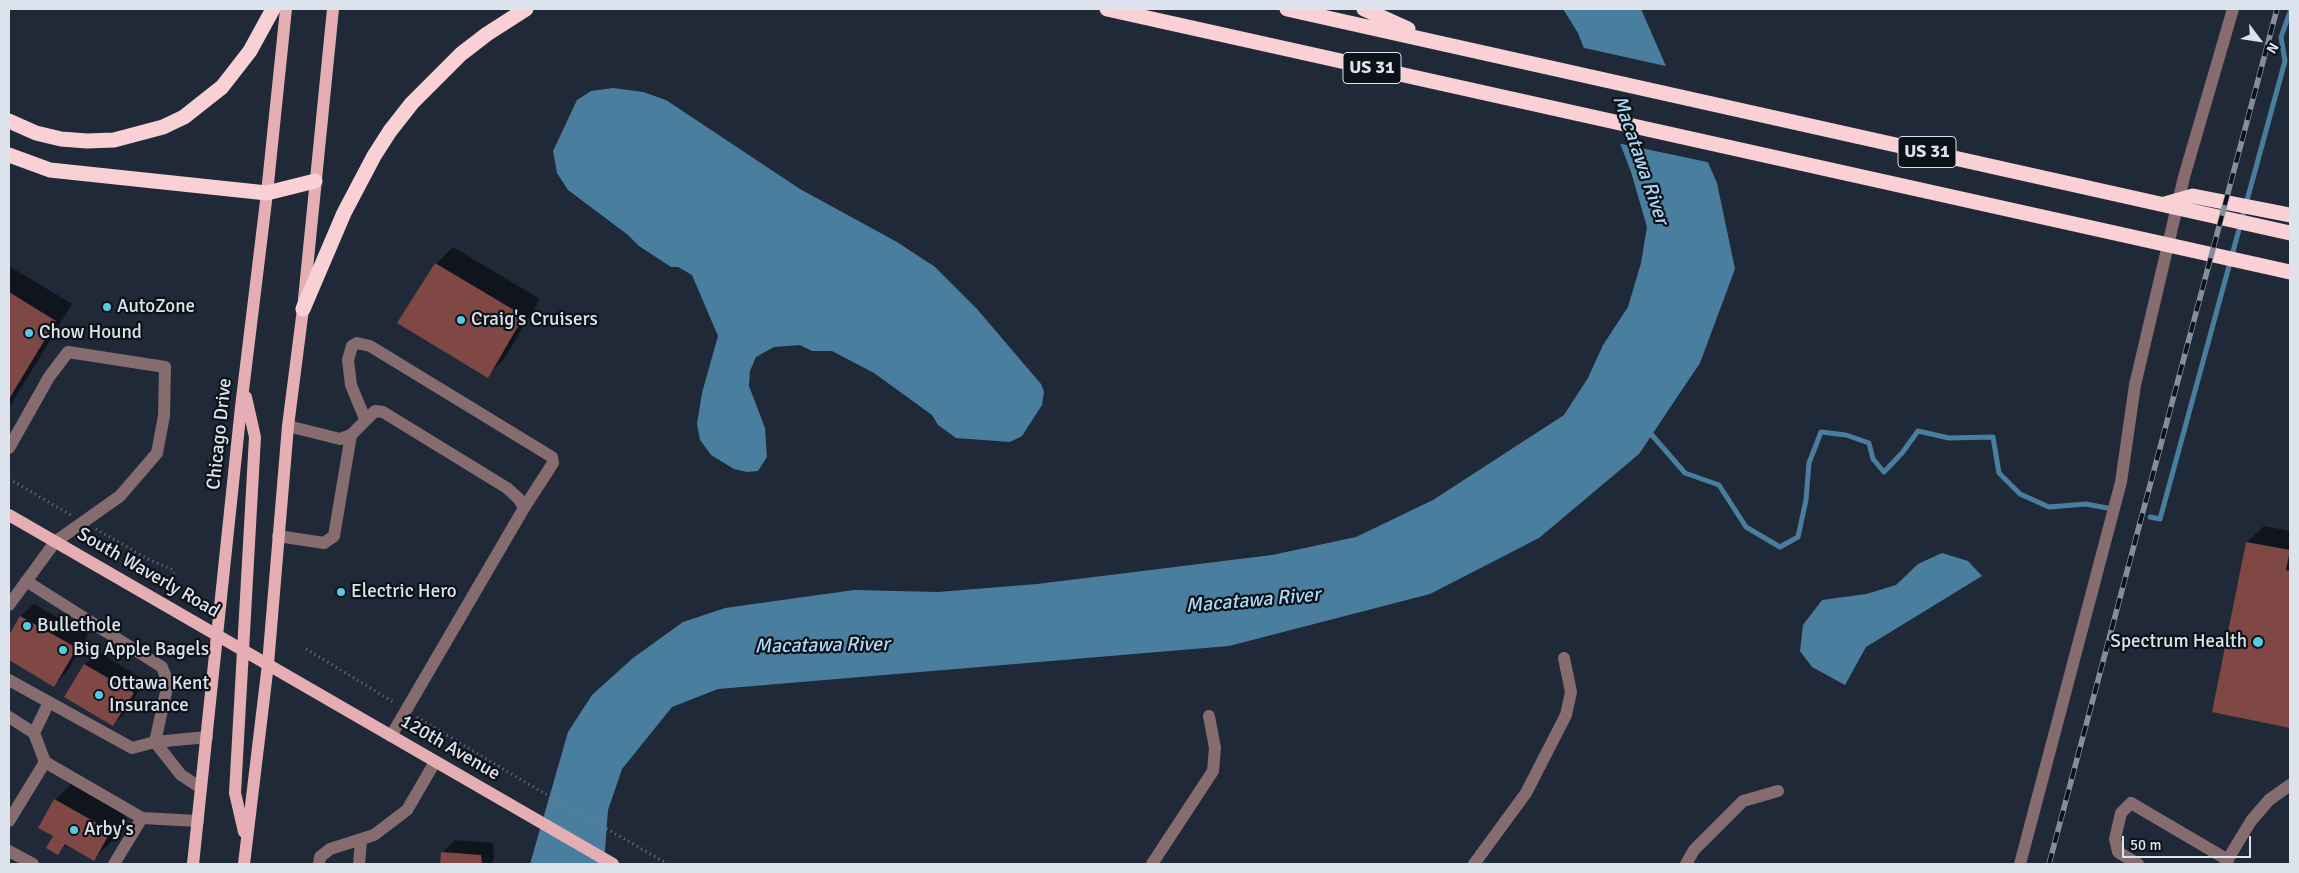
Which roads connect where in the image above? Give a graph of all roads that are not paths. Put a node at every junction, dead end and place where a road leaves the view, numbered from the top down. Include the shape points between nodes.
1 (273, 9) edge
2 (286, 9) edge
3 (333, 9) edge
4 (526, 9) edge
5 (1107, 9) edge
6 (1287, 9) edge
7 (1364, 9) edge
8 (2233, 9) edge
9 (1437, 42) junction
10 (9, 122) edge
11 (9, 155) edge
12 (315, 181) junction
13 (267, 193) junction
14 (2162, 204) junction
15 (2290, 214) edge
16 (2290, 233) edge
17 (2286, 271) edge
18 (302, 309) junction
19 (243, 388) junction
20 (365, 420) junction
21 (288, 426) junction
22 (351, 435) junction
23 (9, 448) edge
24 (524, 508) junction
25 (9, 516) edge
26 (278, 536) junction
27 (55, 542) junction
28 (26, 582) junction
29 (9, 606) edge
30 (217, 635) junction
31 (244, 650) junction
32 (1564, 658) dead end
33 (268, 664) junction
34 (9, 680) edge
35 (49, 702) junction
36 (1209, 716) dead end
37 (9, 718) edge
38 (34, 733) junction
39 (391, 736) junction
40 (207, 737) junction
41 (155, 742) junction
42 (45, 762) junction
43 (435, 762) junction
44 (2290, 785) edge
45 (202, 788) junction
46 (1778, 792) dead end
47 (142, 818) junction
48 (9, 821) edge
49 (198, 821) junction
50 (361, 840) junction
51 (247, 843) junction
52 (9, 851) edge
53 (2226, 862) edge
54 (33, 864) edge
55 (114, 864) edge
56 (193, 864) edge
57 (244, 864) edge
58 (319, 864) edge
59 (359, 864) edge
60 (613, 864) edge
61 (1152, 864) edge
62 (1474, 864) edge
63 (1686, 864) edge
64 (2020, 864) edge
65 (2138, 864) edge

1 - 10 highway via 250,51 222,87 184,117 163,127 114,140 87,141 44,135
2 - 13 main road, Chicago Drive
3 - 12 main road
4 - 18 highway via 462,54 412,103 390,131 344,213
5 - 17 highway, US 31
6 - 9 highway, US 31
7 - 9 highway
8 - 64 lane via 2184,177 2135,385 2121,482
9 - 14 highway, US 31
11 - 13 highway via 50,170
12 - 13 highway
12 - 18 main road
13 - 19 main road, Chicago Drive
14 - 15 highway via 2193,196
14 - 16 highway, US 31
18 - 21 main road
19 - 30 main road, Chicago Drive
19 - 31 main road via 255,438
20 - 22 lane
20 - 24 lane via 375,411 383,412 507,488
20 - 24 lane via 351,385 348,360 352,346 358,343 370,346 552,457 553,463
21 - 22 lane via 340,439
21 - 26 main road
22 - 26 lane via 334,536 324,542
23 - 27 lane via 48,376 68,352 165,367 164,416 157,453 120,496
24 - 39 lane
25 - 27 main road, South Waverly Road
26 - 33 main road
27 - 28 lane
27 - 30 main road, South Waverly Road
28 - 29 lane
28 - 41 lane via 162,667 168,683
30 - 31 main road, South Waverly Road
30 - 40 main road, Chicago Drive
31 - 33 main road, South Waverly Road
31 - 51 main road via 235,793
32 - 62 lane via 1571,692 1566,715 1526,793
33 - 39 main road, 120th Avenue
33 - 51 main road
34 - 35 lane
35 - 38 lane
35 - 41 lane via 132,748
36 - 61 lane via 1215,748 1213,771
37 - 38 lane
38 - 42 lane
39 - 43 main road, 120th Avenue
40 - 41 lane
40 - 45 main road, Chicago Drive
41 - 45 lane via 181,775
42 - 47 lane
42 - 48 lane
43 - 50 lane via 407,810
43 - 60 main road, 120th Avenue
44 - 53 lane via 2269,800 2251,821
45 - 49 main road, Chicago Drive
46 - 63 lane via 1743,801 1694,850
47 - 49 lane
47 - 55 lane
49 - 56 main road, Chicago Drive
50 - 58 lane via 330,850 320,857
50 - 59 lane
51 - 57 main road
52 - 54 lane
53 - 65 lane via 2131,803 2121,813 2115,838 2118,852

